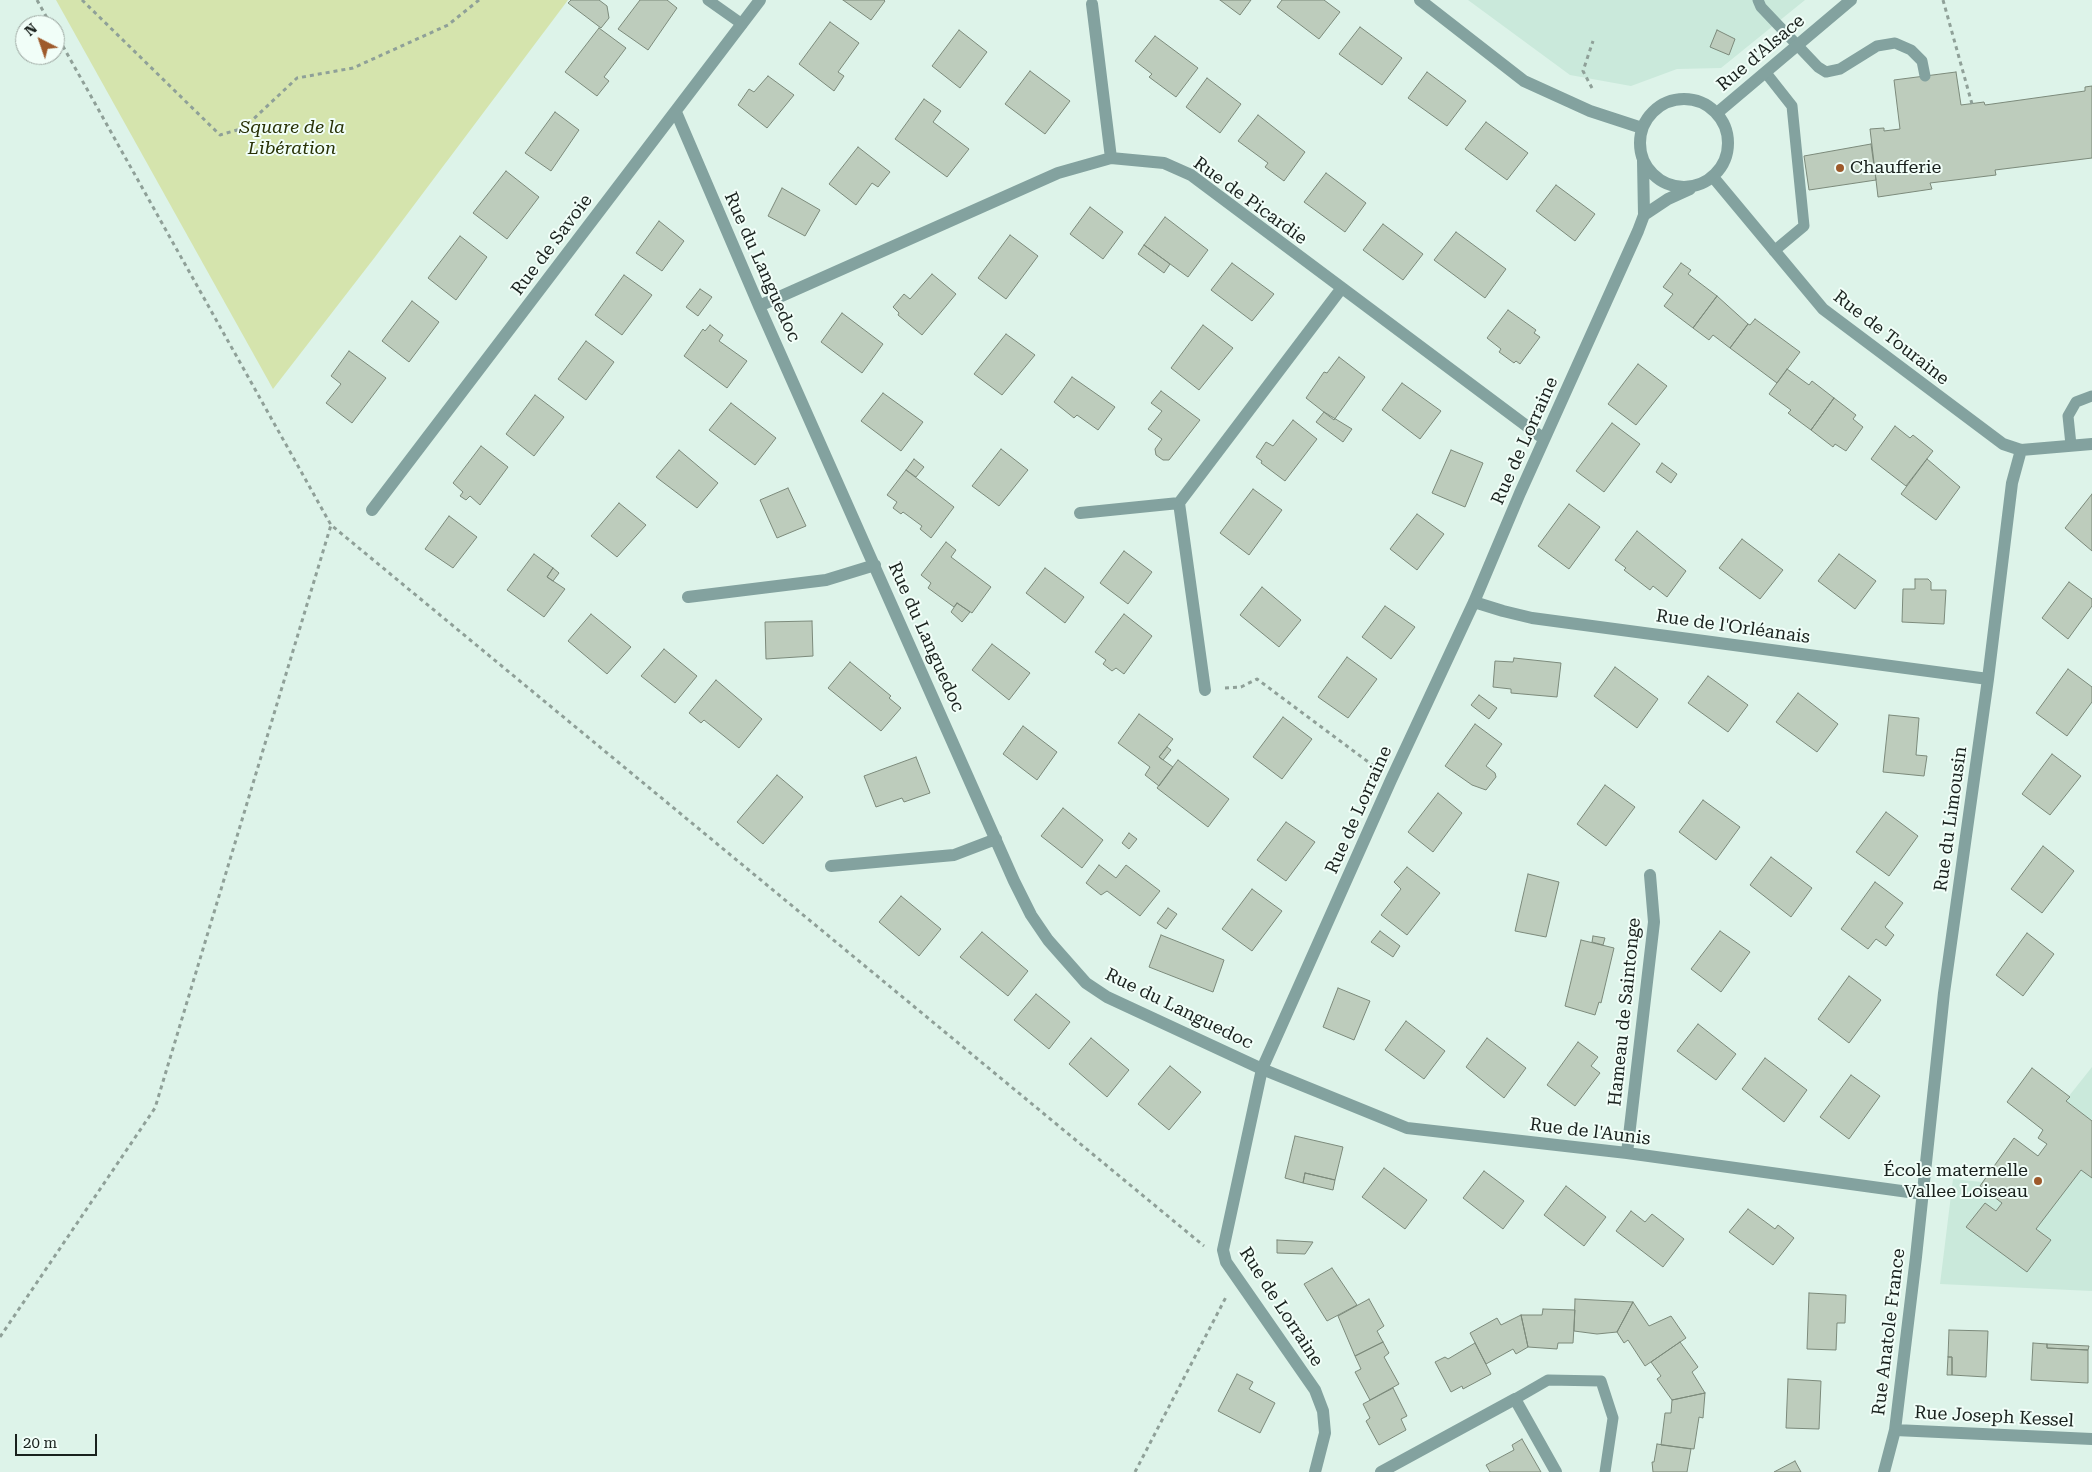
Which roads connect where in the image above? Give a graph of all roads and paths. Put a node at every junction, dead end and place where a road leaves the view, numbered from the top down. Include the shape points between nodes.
1 (37, 0) edge
2 (82, 0) edge
3 (479, 0) edge
4 (708, 0) edge
5 (760, 0) edge
6 (1420, 0) edge
7 (1851, 0) edge
8 (1943, 0) edge
9 (1092, 4) dead end
10 (1760, 4) edge
11 (45, 15) edge
12 (742, 24) junction
13 (1593, 41) dead end
14 (1798, 45) junction
15 (65, 50) edge
16 (1766, 73) junction
17 (1925, 76) dead end
18 (1972, 104) dead end
19 (1590, 110) junction
20 (676, 112) junction
21 (1716, 113) junction
22 (1642, 128) junction
23 (1112, 158) junction
24 (1643, 161) junction
25 (1713, 177) junction
26 (1693, 187) junction
27 (1644, 215) junction
28 (1774, 251) junction
29 (1341, 289) junction
30 (759, 306) junction
31 (2092, 396) edge
32 (1544, 439) junction
33 (2092, 444) edge
34 (2071, 446) junction
35 (2021, 450) junction
36 (1179, 503) junction
37 (372, 510) dead end
38 (1080, 513) dead end
39 (331, 525) junction
40 (875, 565) junction
41 (688, 597) dead end
42 (1474, 602) junction
43 (1988, 679) junction
44 (1205, 690) joint
45 (1391, 780) junction
46 (996, 839) junction
47 (831, 866) dead end
48 (1650, 875) dead end
49 (1262, 1069) junction
50 (1628, 1153) junction
51 (1923, 1194) junction
52 (1206, 1247) dead end
53 (1223, 1288) dead end
54 (0, 1337) edge
55 (1515, 1399) junction
56 (1894, 1430) junction
57 (2092, 1439) edge
58 (1319, 1471) edge
59 (1135, 1472) edge
60 (1381, 1472) edge
61 (1556, 1472) edge
62 (1605, 1472) edge
63 (1884, 1472) edge

1 - 11 path
2 - 3 path via 220,135 244,128 297,78 353,68 448,25
4 - 12 lane
5 - 12 street, Rue de Savoie
6 - 19 street via 1524,81
7 - 14 street, Rue d'Alsace
8 - 18 path
9 - 23 street
10 - 14 lane
12 - 20 street, Rue de Savoie
13 - 19 path via 1583,71 1594,93
14 - 16 street, Rue d'Alsace
14 - 17 lane via 1826,72 1840,69 1877,46 1895,43 1911,50 1922,61
15 - 39 path
16 - 21 street, Rue d'Alsace
16 - 28 lane via 1792,106 1804,226
19 - 22 street
20 - 30 street, Rue du Languedoc
20 - 37 street, Rue de Savoie
21 - 22 street via 1698,101 1684,98 1658,108
21 - 25 street via 1727,131 1729,145 1726,159
22 - 24 street via 1639,146
23 - 29 street, Rue de Picardie via 1164,164 1191,175
23 - 30 street, Rue de Picardie via 1058,173
24 - 26 street via 1651,174 1663,183 1678,188
24 - 27 street, Rue de Lorraine
25 - 26 street
25 - 28 street, Rue de Touraine
26 - 27 street
27 - 32 street, Rue de Lorraine
28 - 35 street, Rue de Touraine via 1823,309 2003,444
29 - 32 street, Rue de Picardie
29 - 36 street
30 - 40 street, Rue du Languedoc
31 - 34 lane via 2076,402 2068,416
32 - 42 street, Rue de Lorraine
33 - 34 street, Rue de Touraine
34 - 35 street, Rue de Touraine
35 - 43 street, Rue du Limousin via 2012,483
36 - 38 street
36 - 44 street
39 - 52 path
39 - 54 path via 155,1108
40 - 41 street via 826,580
40 - 46 street, Rue du Languedoc
42 - 43 street, Rue de l'Orléanais via 1532,618
42 - 45 street, Rue de Lorraine
43 - 51 street, Rue du Limousin via 1944,992
44 - 45 path via 1241,686 1257,679
45 - 49 street, Rue de Lorraine
46 - 47 street via 954,855
46 - 49 street, Rue du Languedoc via 1030,915 1065,962 1086,983 1114,1001
48 - 50 street, Hameau de Saintonge via 1654,922
49 - 50 street, Rue de l'Aunis via 1407,1128
49 - 58 street, Rue de Lorraine via 1223,1250 1232,1272 1314,1390 1324,1412 1325,1432
50 - 51 street, Rue de l'Aunis
51 - 56 street, Rue Anatole France
53 - 59 path via 1228,1295
55 - 60 street
55 - 61 street
55 - 62 lane via 1548,1380 1601,1381 1613,1418
56 - 57 street, Rue Joseph Kessel
56 - 63 street, Rue Anatole France

